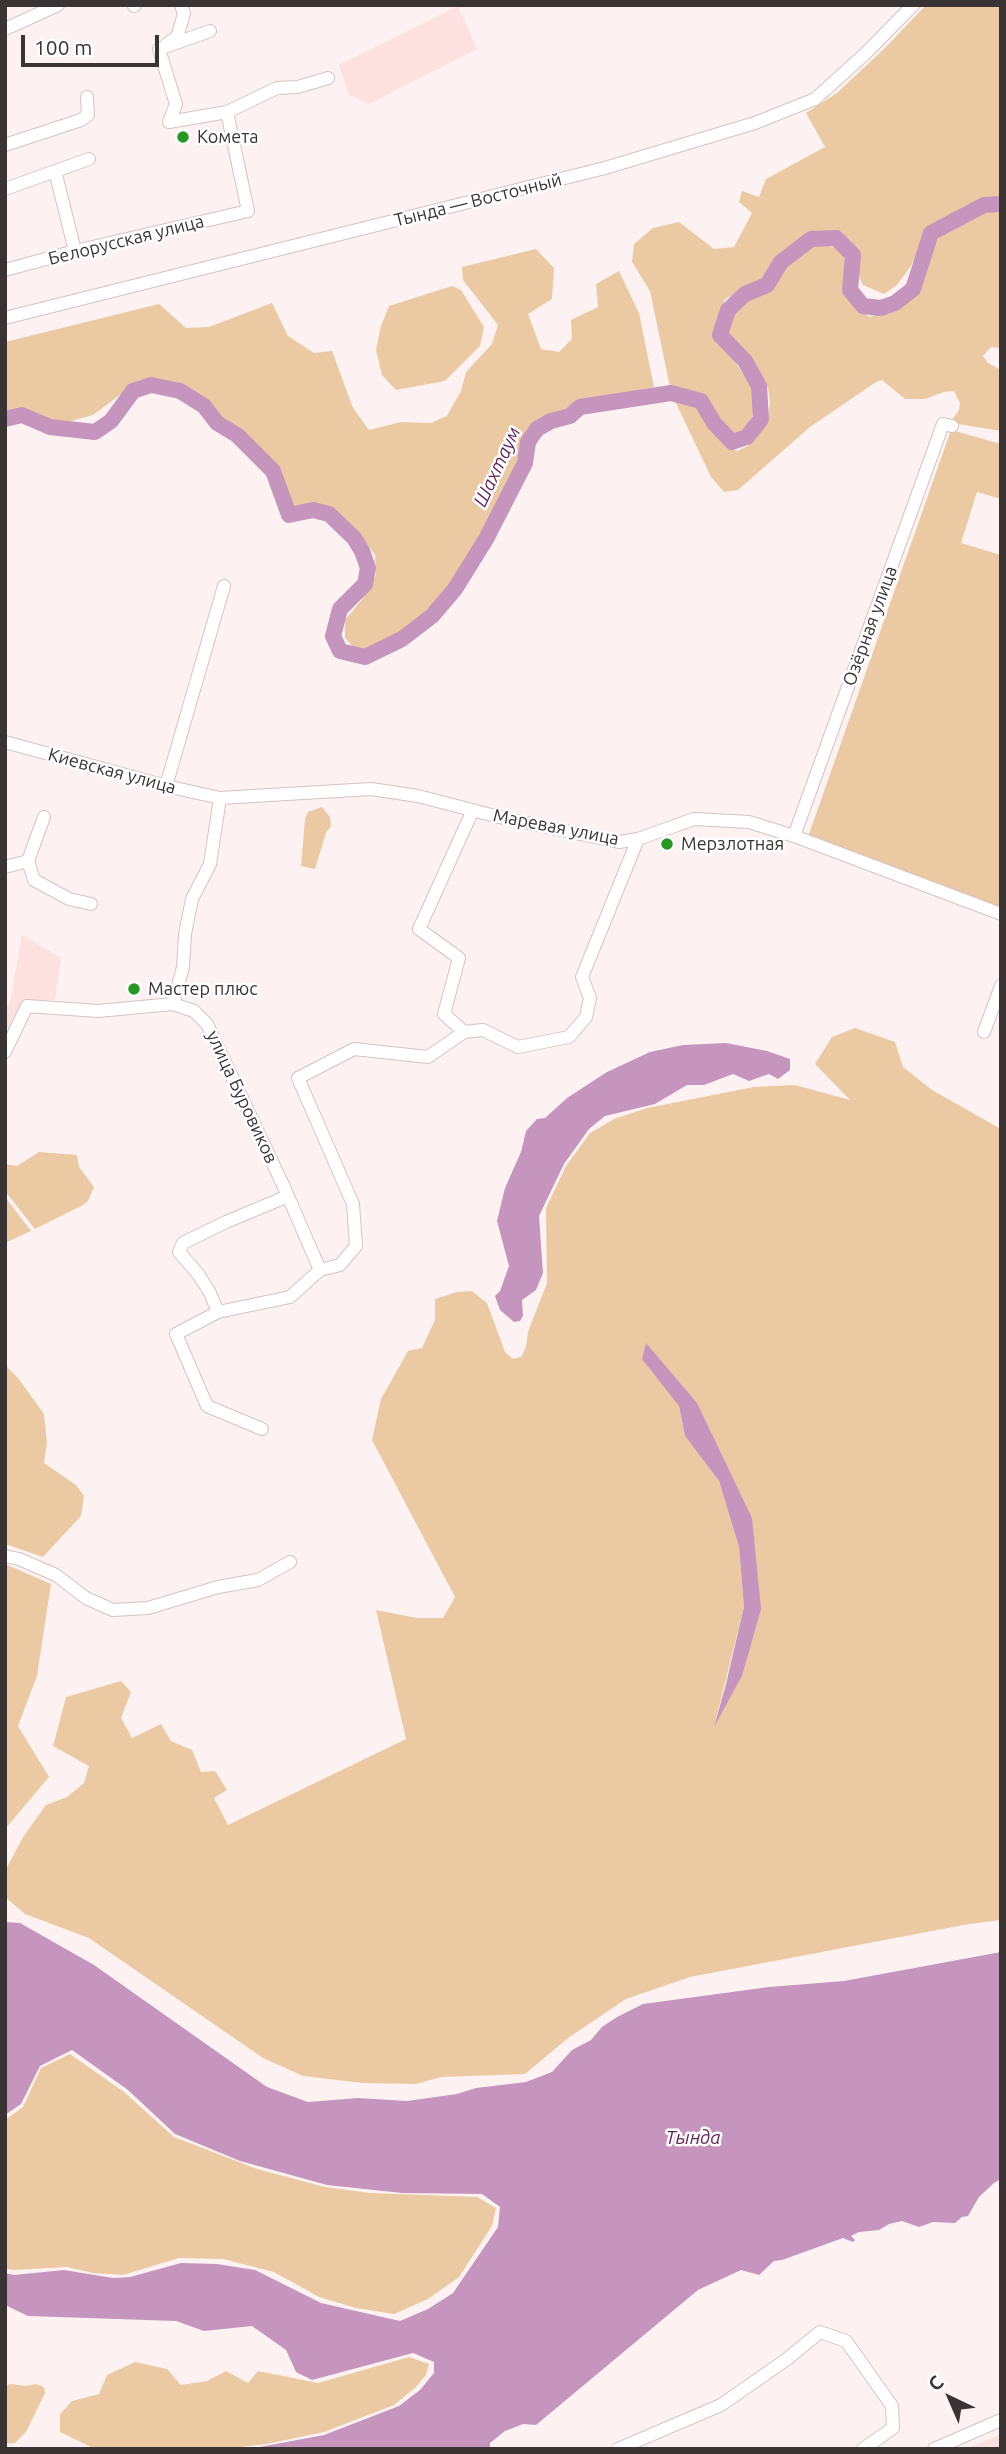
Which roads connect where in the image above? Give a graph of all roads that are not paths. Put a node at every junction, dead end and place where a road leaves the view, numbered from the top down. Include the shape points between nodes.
1 (58, 5) edge
2 (181, 5) edge
3 (913, 5) edge
4 (5, 29) edge
5 (210, 31) dead end
6 (159, 49) junction
7 (328, 78) dead end
8 (87, 97) dead end
9 (227, 112) junction
10 (5, 145) edge
11 (89, 159) dead end
12 (55, 171) junction
13 (5, 189) edge
14 (75, 251) junction
15 (5, 270) edge
16 (5, 318) edge
17 (952, 426) dead end
18 (224, 586) dead end
19 (5, 742) edge
20 (166, 786) junction
21 (220, 798) junction
22 (473, 810) junction
23 (44, 817) dead end
24 (794, 836) junction
25 (638, 839) junction
26 (28, 861) junction
27 (5, 867) edge
28 (91, 904) dead end
29 (1001, 914) edge
30 (1001, 986) edge
31 (173, 1004) junction
32 (464, 1032) junction
33 (984, 1032) dead end
34 (5, 1052) edge
35 (288, 1196) junction
36 (320, 1270) junction
37 (218, 1312) junction
38 (262, 1429) dead end
39 (5, 1556) edge
40 (290, 1562) dead end
41 (1001, 2420) edge
42 (618, 2449) edge
43 (863, 2449) edge
44 (934, 2449) edge

1 - 4 street
2 - 6 street via 184,14 177,37
3 - 16 street, Тында — Восточный via 815,99 755,123 606,168
5 - 6 street
6 - 9 street via 176,104 169,122
7 - 9 street via 277,88
8 - 10 street via 88,115 81,120
9 - 14 street, Белорусская улица via 248,211
11 - 12 street
12 - 13 street
12 - 14 street
14 - 15 street, Белорусская улица
17 - 24 street, Озёрная улица via 943,424
18 - 20 street
19 - 20 street, Киевская улица
20 - 21 street, Киевская улица
21 - 22 street, Маревая улица via 371,789
21 - 31 street via 210,864 192,899
22 - 25 street, Маревая улица via 619,842
22 - 32 street via 419,929 459,958 444,1014
23 - 26 street
24 - 25 street, Маревая улица via 749,822 694,819
24 - 29 street, Маревая улица
25 - 32 street via 582,977 590,998 586,1017 569,1037 518,1047 483,1030
26 - 27 street
26 - 28 street via 34,880 69,900
30 - 33 street
31 - 34 street via 97,1012 27,1006
31 - 35 street, улица Буровиков via 194,1011 207,1024
32 - 36 street via 428,1057 354,1049 298,1078 354,1204 356,1246 340,1265
35 - 36 street, улица Буровиков
35 - 37 street via 183,1243 179,1252 198,1274
36 - 37 street via 290,1297
37 - 38 street via 176,1334 207,1406
39 - 40 street via 56,1575 86,1598 113,1610 148,1608 258,1580
41 - 44 street
42 - 43 street via 721,2405 820,2332 846,2342 892,2406 892,2428

